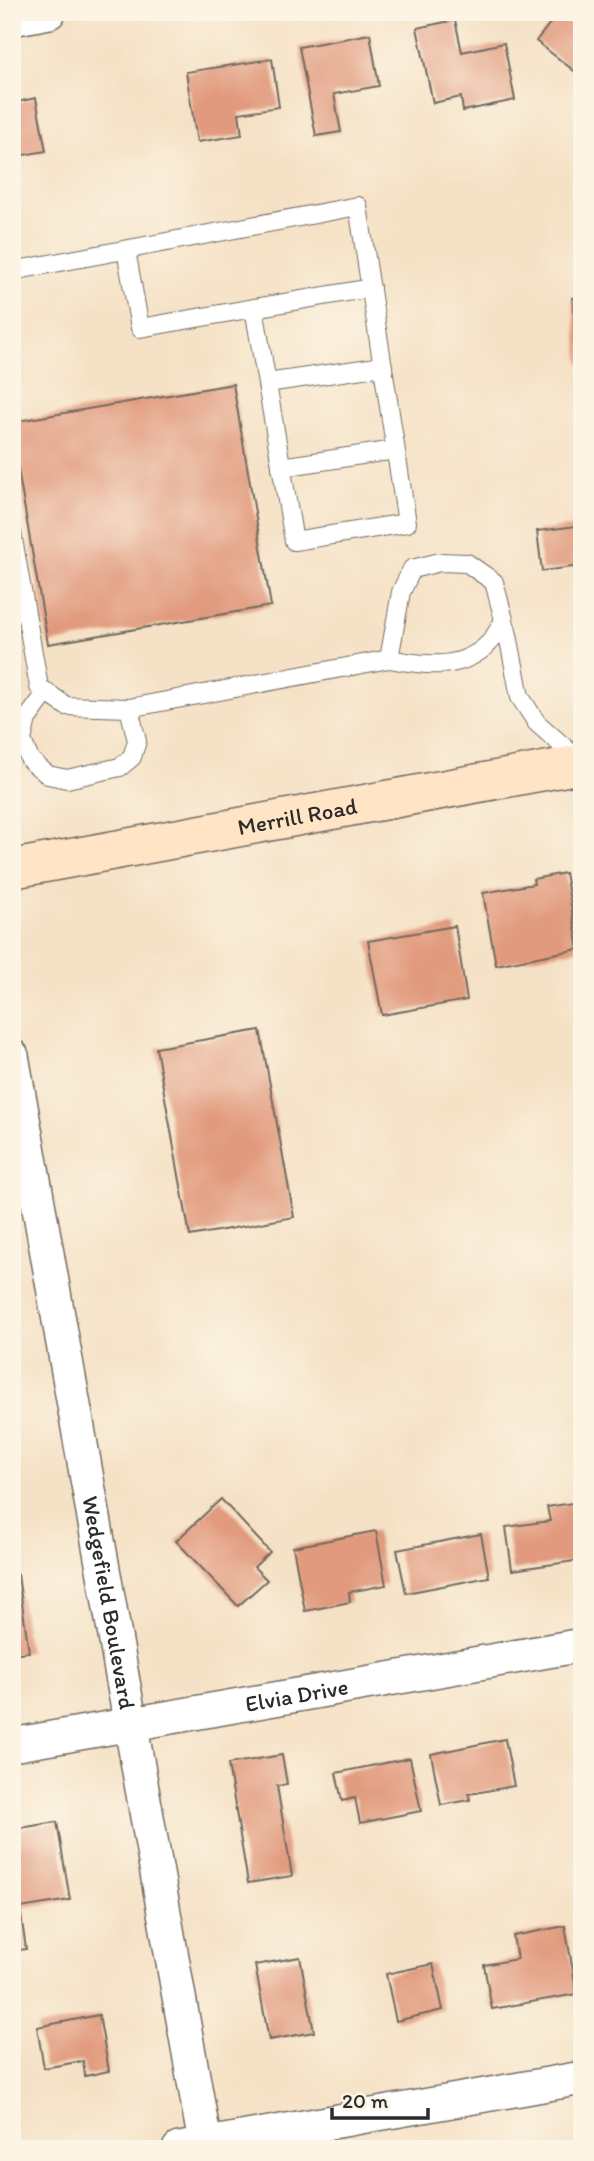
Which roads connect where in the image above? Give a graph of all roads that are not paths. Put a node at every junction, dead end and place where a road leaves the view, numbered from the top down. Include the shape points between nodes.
1 (49, 12) edge
2 (12, 19) edge
3 (126, 250) junction
4 (12, 271) edge
5 (371, 288) junction
6 (254, 308) junction
7 (383, 366) junction
8 (267, 383) junction
9 (396, 450) junction
10 (281, 467) junction
11 (12, 533) edge
12 (504, 620) junction
13 (389, 659) junction
14 (47, 692) junction
15 (129, 708) junction
16 (582, 764) edge
17 (12, 869) edge
18 (12, 1056) edge
19 (582, 1645) edge
20 (130, 1724) junction
21 (12, 1745) edge
22 (582, 2078) edge
23 (197, 2147) edge

1 - 2 street
3 - 4 lane
3 - 5 lane via 358,206
3 - 6 lane via 141,328
5 - 6 lane
5 - 7 lane
6 - 8 lane
7 - 8 lane
7 - 9 lane
8 - 10 lane
9 - 10 lane
9 - 10 lane via 407,523 293,541
11 - 14 lane via 39,687
12 - 13 lane via 487,646 467,660 429,666
12 - 13 lane via 494,582 467,563 440,562 412,569 401,592
12 - 16 lane via 520,697 537,723
13 - 15 lane
14 - 15 lane via 66,706
14 - 15 lane via 27,719 23,740 30,760 48,775 66,779 120,767 132,757 137,741
16 - 17 main road, Merrill Road
18 - 20 street, Wedgefield Boulevard
19 - 20 street, Elvia Drive
20 - 21 street, Elvia Drive
20 - 23 street, Wedgefield Boulevard
22 - 23 street

